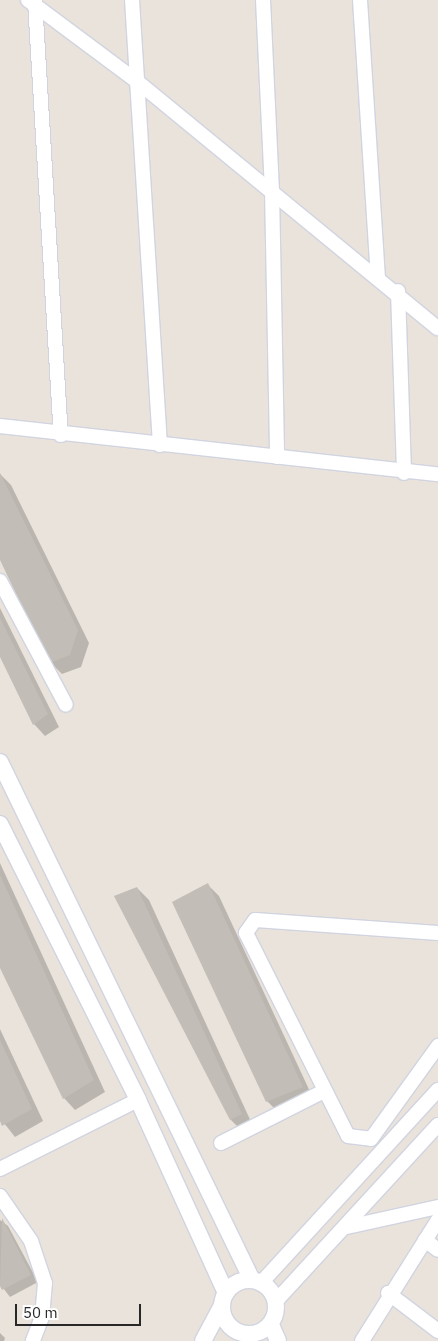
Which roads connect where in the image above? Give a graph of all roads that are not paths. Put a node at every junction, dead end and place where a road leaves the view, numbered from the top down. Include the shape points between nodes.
1 (132, 0) edge
2 (264, 0) edge
3 (360, 0) edge
4 (32, 2) edge
5 (138, 82) junction
6 (272, 190) junction
7 (378, 275) junction
8 (398, 292) junction
9 (438, 328) edge
10 (0, 426) edge
11 (61, 435) junction
12 (160, 445) junction
13 (277, 457) junction
14 (404, 473) junction
15 (438, 474) edge
16 (0, 581) edge
17 (66, 705) dead end
18 (0, 762) edge
19 (0, 824) edge
20 (438, 932) edge
21 (438, 1046) edge
22 (438, 1090) edge
23 (324, 1092) junction
24 (138, 1100) junction
25 (438, 1125) edge
26 (221, 1143) dead end
27 (0, 1169) edge
28 (0, 1196) edge
29 (438, 1207) edge
30 (438, 1220) edge
31 (347, 1227) junction
32 (424, 1240) junction
33 (438, 1250) edge
34 (257, 1281) junction
35 (388, 1294) junction
36 (224, 1300) junction
37 (276, 1302) junction
38 (270, 1325) junction
39 (438, 1330) edge
40 (241, 1337) edge
41 (33, 1341) edge
42 (203, 1341) edge
43 (278, 1341) edge
44 (362, 1341) edge

1 - 5 street
2 - 6 street
3 - 7 street
4 - 5 street
4 - 11 street
5 - 6 street
5 - 12 street
6 - 7 street
6 - 13 street
7 - 8 street
8 - 9 street
8 - 14 street
10 - 11 street
11 - 12 street
12 - 13 street
13 - 14 street
14 - 15 street
16 - 17 street
18 - 34 street
19 - 24 street
20 - 23 street via 326,922 255,920 247,927
21 - 23 street via 370,1139 348,1136
22 - 34 street
23 - 26 street
24 - 27 street
24 - 36 street
25 - 31 street
28 - 41 street via 30,1241 46,1283 42,1317
29 - 31 street
30 - 32 street
31 - 37 street
32 - 33 street
32 - 35 street
34 - 36 street via 237,1283
34 - 37 street
35 - 39 street
35 - 44 street
36 - 40 street via 228,1324
36 - 42 street
37 - 38 street
38 - 40 street
38 - 43 street

